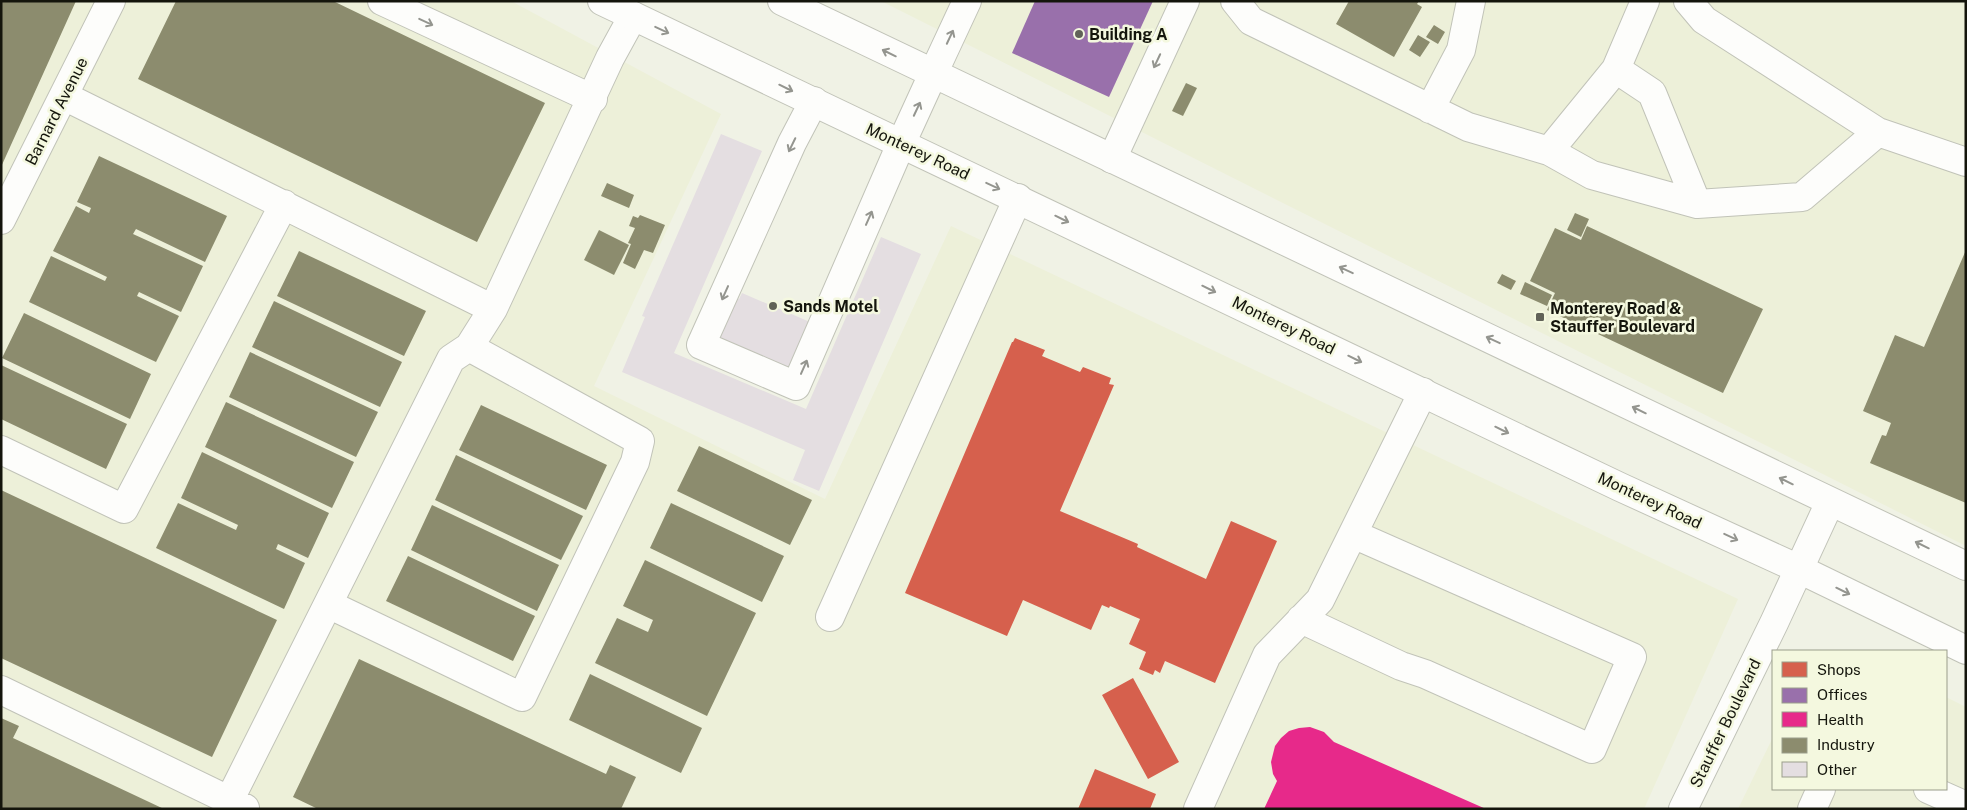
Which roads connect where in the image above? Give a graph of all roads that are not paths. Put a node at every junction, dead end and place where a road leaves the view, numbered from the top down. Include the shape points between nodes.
1 (111, 1) edge
2 (382, 1) edge
3 (602, 1) edge
4 (967, 1) edge
5 (1185, 1) edge
6 (1235, 1) edge
7 (1471, 1) edge
8 (1645, 1) edge
9 (1688, 1) edge
10 (786, 2) edge
11 (633, 16) junction
12 (1616, 69) junction
13 (933, 74) junction
14 (64, 96) junction
15 (593, 98) junction
16 (814, 101) junction
17 (1430, 109) junction
18 (1878, 132) junction
19 (901, 144) junction
20 (1549, 151) junction
21 (1112, 159) junction
22 (1966, 162) edge
23 (1018, 198) junction
24 (284, 204) junction
25 (1697, 204) junction
26 (1, 220) edge
27 (493, 309) junction
28 (469, 347) junction
29 (1423, 392) junction
30 (1, 450) edge
31 (1830, 502) junction
32 (1353, 534) junction
33 (1966, 566) edge
34 (1799, 569) junction
35 (328, 604) junction
36 (830, 616) dead end
37 (1301, 619) junction
38 (1966, 650) edge
39 (1, 690) edge
40 (1821, 790) edge
41 (1930, 790) edge
42 (233, 806) edge
43 (1966, 806) edge
44 (1198, 809) edge
45 (1683, 809) edge
46 (1812, 809) edge

1 - 14 main road, Barnard Avenue
2 -> 15 main road
3 - 11 main road, Monterey Road
13 -> 4 main road
5 -> 21 main road
6 - 17 main road via 1250,21
7 - 17 main road via 1461,50
8 - 12 main road
9 - 18 main road via 1704,20
13 -> 10 main road
11 - 15 main road
11 -> 16 main road, Monterey Road
12 - 20 main road
12 - 25 main road via 1652,93
19 -> 13 main road
13 - 21 main road
14 - 24 main road
14 - 26 main road, Barnard Avenue
15 - 27 main road
16 - 19 main road, Monterey Road
16 -> 19 main road via 792,142 702,345 796,386
17 - 20 main road via 1468,127
18 - 22 main road
18 - 25 main road via 1802,197
19 -> 23 main road, Monterey Road
20 - 25 main road via 1592,175
31 -> 21 main road
23 -> 29 main road, Monterey Road
23 - 36 main road
24 - 27 main road
24 - 30 main road via 124,509
27 - 28 main road
28 - 35 main road via 451,359
28 - 35 main road via 640,442 635,462 522,697
29 - 32 main road
29 -> 34 main road, Monterey Road
33 -> 31 main road
31 - 34 main road, Stauffer Boulevard
32 - 37 main road via 1320,600
32 - 37 main road via 1632,657 1592,749
34 -> 38 main road, Monterey Road
34 - 45 main road, Stauffer Boulevard
35 - 42 main road
37 - 44 main road via 1267,655
39 - 42 main road
40 - 46 main road
41 - 43 main road

